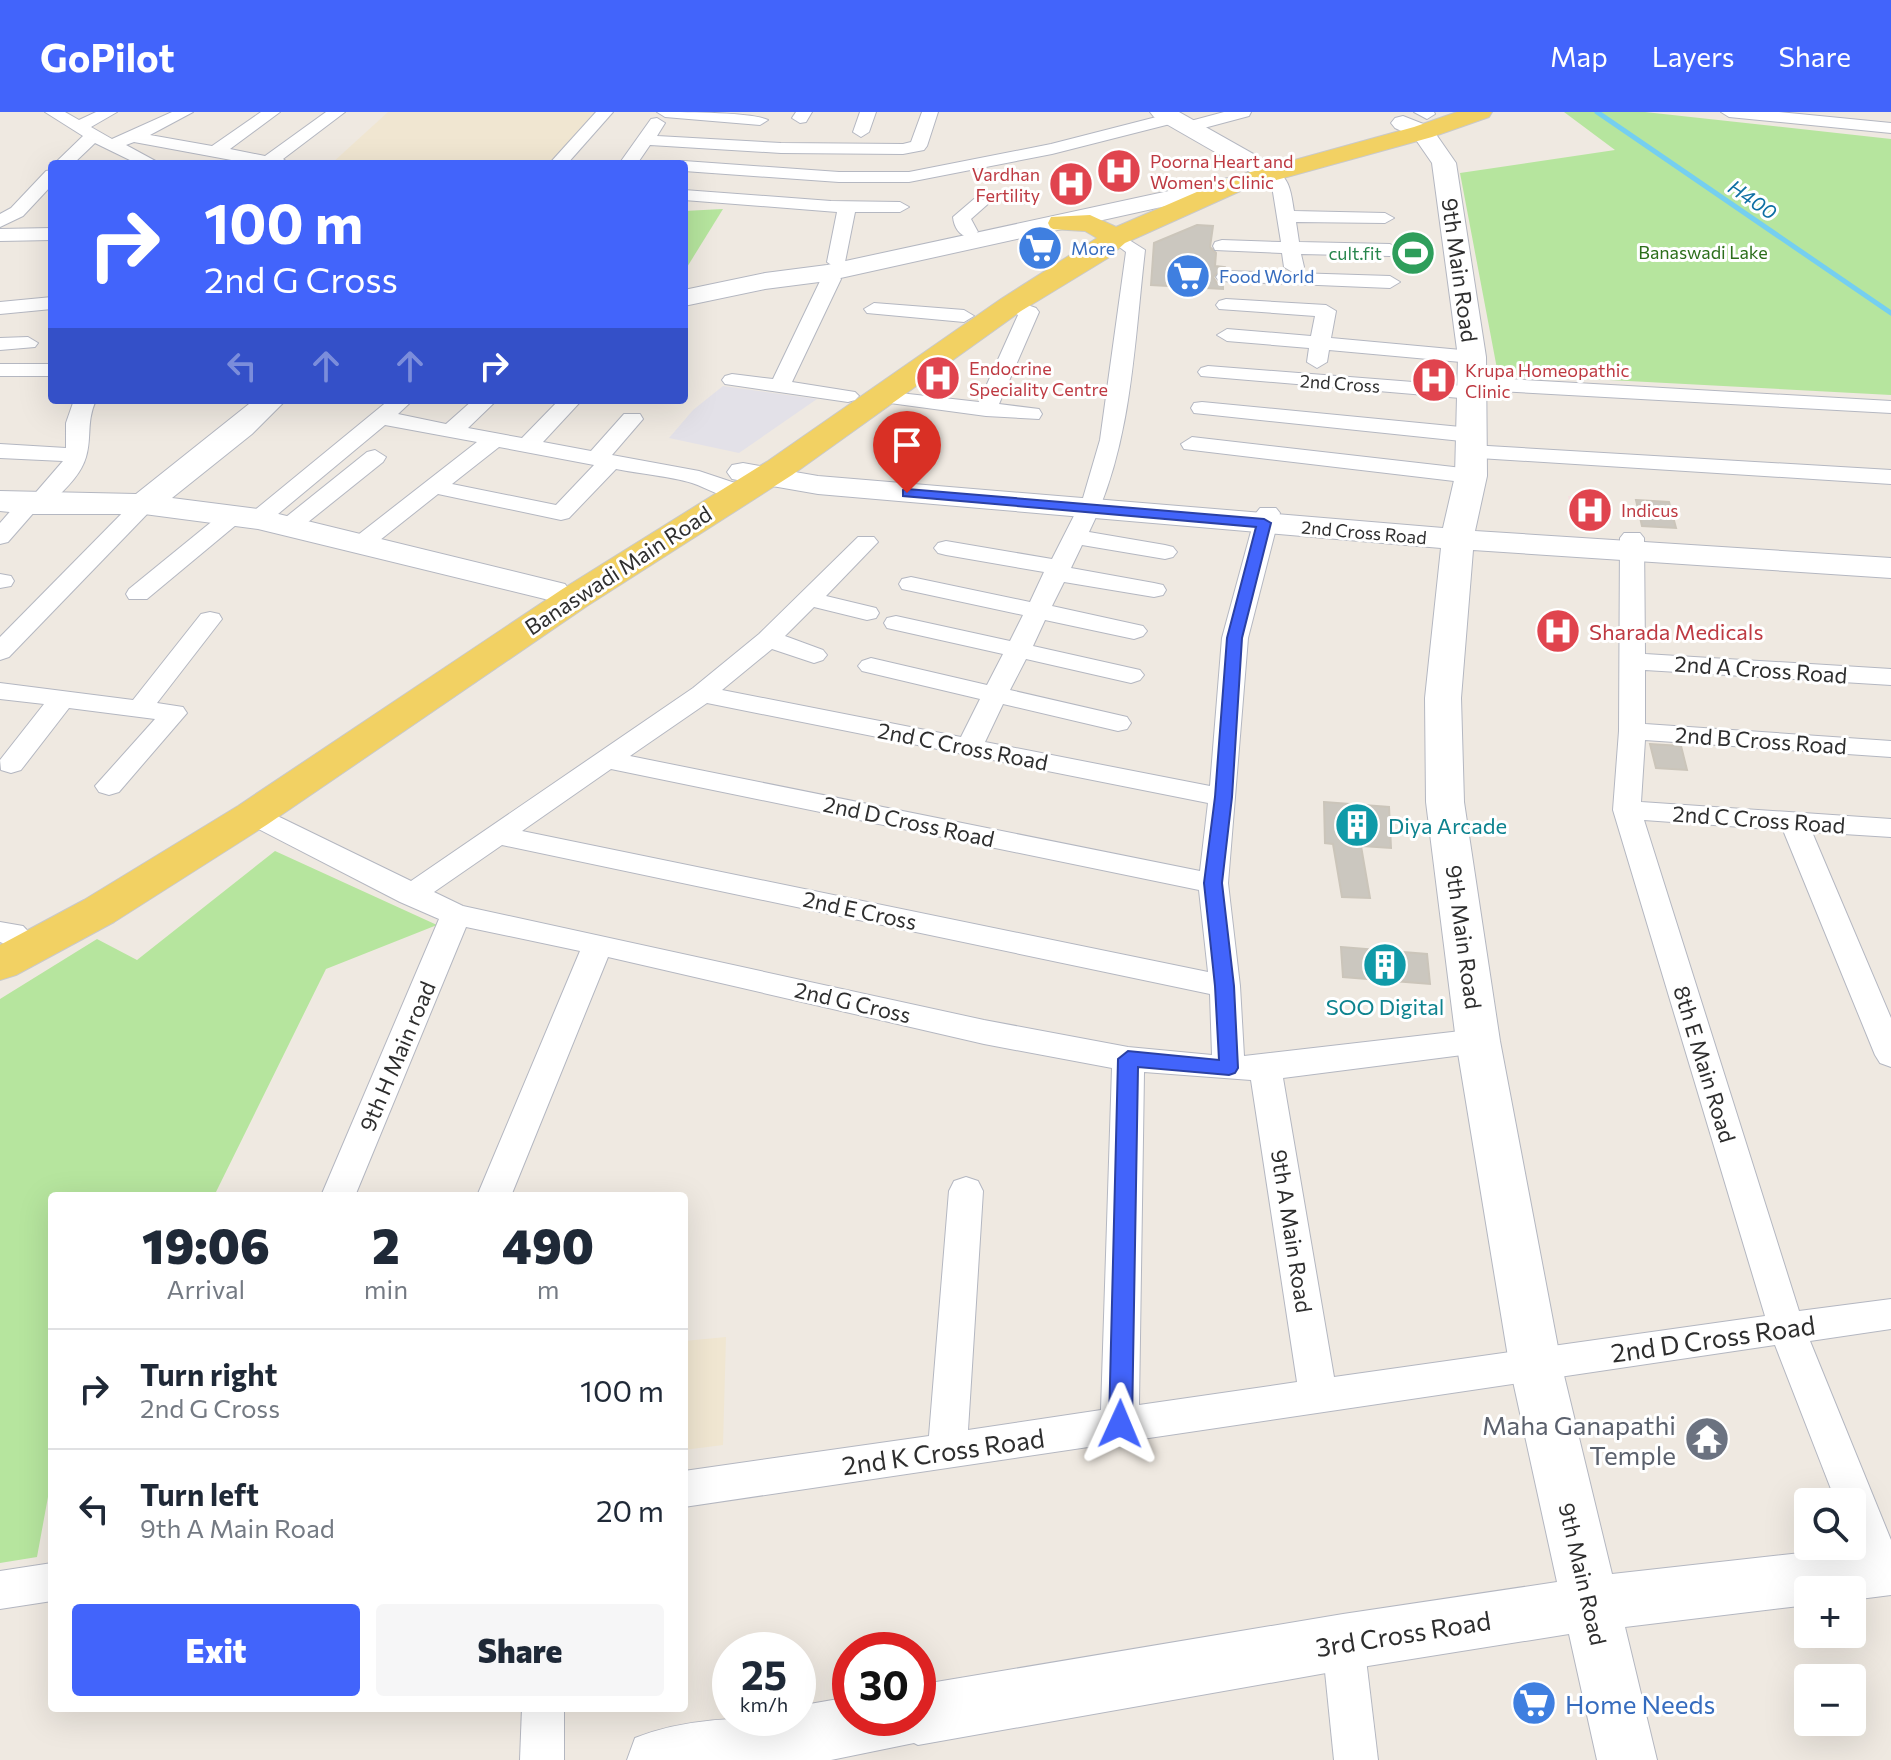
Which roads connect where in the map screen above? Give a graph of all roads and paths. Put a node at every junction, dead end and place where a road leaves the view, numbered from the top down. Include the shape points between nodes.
1 (53, 112) edge
2 (109, 112) edge
3 (185, 112) edge
4 (272, 112) edge
5 (337, 112) edge
6 (605, 112) edge
7 (665, 112) edge
8 (868, 112) edge
9 (930, 112) edge
10 (1243, 112) edge
11 (1480, 112) edge
12 (1729, 112) edge
13 (1872, 112) edge
14 (1174, 119) edge
15 (1422, 119) edge
16 (760, 120) dead end
17 (1888, 128) edge
18 (86, 131) junction
19 (861, 132) dead end
20 (133, 137) junction
21 (645, 140) junction
22 (111, 145) junction
23 (215, 152) junction
24 (66, 160) edge
25 (143, 160) edge
26 (256, 160) edge
27 (276, 160) edge
28 (562, 160) edge
29 (635, 160) edge
30 (688, 166) edge
31 (1256, 174) junction
32 (839, 177) junction
33 (48, 180) edge
34 (688, 195) edge
35 (980, 203) dead end
36 (839, 206) junction
37 (900, 207) dead end
38 (40, 211) dead end
39 (8, 212) edge
40 (1287, 216) junction
41 (1385, 218) dead end
42 (1119, 219) junction
43 (0, 222) edge
44 (1061, 223) joint
45 (969, 232) junction
46 (48, 234) edge
47 (0, 235) edge
48 (1222, 246) dead end
49 (1291, 247) junction
50 (1390, 250) dead end
51 (832, 267) junction
52 (1226, 277) dead end
53 (1296, 279) junction
54 (1390, 282) dead end
55 (688, 297) edge
56 (48, 303) edge
57 (1011, 305) junction
58 (1226, 305) dead end
59 (0, 308) edge
60 (1302, 308) junction
61 (874, 309) dead end
62 (964, 316) junction
63 (1227, 335) dead end
64 (28, 343) dead end
65 (1321, 343) junction
66 (0, 344) edge
67 (0, 370) edge
68 (48, 370) edge
69 (1208, 372) dead end
70 (1472, 378) junction
71 (732, 380) dead end
72 (1314, 381) junction
73 (780, 386) junction
74 (865, 396) junction
75 (83, 404) edge
76 (267, 404) edge
77 (398, 404) edge
78 (481, 404) edge
79 (567, 404) edge
80 (1891, 407) edge
81 (1202, 408) dead end
82 (986, 410) junction
83 (1031, 414) dead end
84 (382, 418) junction
85 (632, 419) dead end
86 (1307, 419) junction
87 (451, 431) junction
88 (495, 439) junction
89 (1192, 444) dead end
90 (527, 446) junction
91 (0, 451) edge
92 (1471, 454) junction
93 (76, 455) junction
94 (375, 457) dead end
95 (603, 460) junction
96 (749, 477) junction
97 (1891, 477) edge
98 (436, 487) junction
99 (22, 503) edge
100 (144, 504) junction
101 (1084, 515) junction
102 (1266, 518) junction
103 (260, 520) junction
104 (1458, 534) junction
105 (0, 537) edge
106 (866, 542) dead end
107 (362, 543) junction
108 (1632, 545) junction
109 (946, 548) dead end
110 (1165, 552) dead end
111 (1891, 554) edge
112 (1891, 568) edge
113 (1056, 570) junction
114 (911, 584) dead end
115 (1154, 590) dead end
116 (553, 591) junction
117 (138, 594) dead end
118 (809, 599) junction
119 (1036, 610) junction
120 (867, 613) dead end
121 (210, 619) dead end
122 (896, 623) dead end
123 (1134, 631) dead end
124 (768, 639) junction
125 (1017, 650) junction
126 (0, 652) edge
127 (814, 655) dead end
128 (1631, 661) junction
129 (871, 666) dead end
130 (1131, 675) dead end
131 (1891, 677) edge
132 (0, 691) edge
133 (702, 694) junction
134 (994, 695) junction
135 (61, 700) junction
136 (139, 709) junction
137 (1118, 723) dead end
138 (1632, 731) junction
139 (969, 747) junction
140 (1891, 749) edge
141 (606, 760) junction
142 (11, 764) dead end
143 (109, 786) dead end
144 (1223, 797) junction
145 (1627, 810) junction
146 (253, 815) junction
147 (1793, 821) junction
148 (1891, 828) edge
149 (496, 835) junction
150 (1213, 883) junction
151 (410, 895) junction
152 (456, 915) junction
153 (8, 943) edge
154 (598, 944) junction
155 (1225, 986) junction
156 (1478, 1041) junction
157 (1891, 1055) edge
158 (1128, 1059) junction
159 (1229, 1068) junction
160 (1265, 1068) junction
161 (966, 1191) dead end
162 (340, 1192) edge
163 (496, 1192) edge
164 (1891, 1314) edge
165 (1786, 1327) junction
166 (1535, 1363) junction
167 (1318, 1395) junction
168 (1120, 1424) junction
169 (947, 1450) junction
170 (688, 1488) edge
171 (1887, 1570) edge
172 (48, 1583) edge
173 (0, 1590) edge
174 (1590, 1604) junction
175 (1343, 1642) junction
176 (543, 1712) edge
177 (936, 1712) edge
178 (832, 1730) edge
179 (542, 1760) edge
180 (657, 1760) edge
181 (1356, 1760) edge
182 (1627, 1760) edge

1 - 18 street
2 - 18 street
3 - 20 street
4 - 23 street
5 - 27 street
6 - 28 street
7 - 16 street
7 - 21 street
8 - 19 street
9 - 21 street via 918,146 903,149
10 - 14 street
11 - 15 main road, Banaswadi Main Road
12 - 17 street
13 - 17 street
14 - 31 street
14 - 32 street via 921,175
15 - 31 main road, Banaswadi Main Road
15 - 70 street, 9th Main Road via 1444,163
18 - 22 street
18 - 24 street
20 - 22 street
20 - 23 street
21 - 29 street
22 - 25 street
23 - 26 street
30 - 32 street
31 - 40 street via 1281,185
31 - 42 main road, Banaswadi Main Road
32 - 36 street
33 - 39 street
34 - 36 street
35 - 45 street via 962,217
36 - 37 street
36 - 51 street
38 - 39 street
39 - 43 street
40 - 41 street
40 - 49 street
42 - 44 main road
42 - 45 street, Banaswadi Main Road
42 - 57 main road, Banaswadi Main Road via 1098,252
42 - 62 main road, Banaswadi Main Road
42 - 101 street via 1136,250 1111,440
44 - 51 street, Banaswadi Main Road
45 - 51 street, Banaswadi Main Road
46 - 47 street
48 - 49 street
49 - 50 street
49 - 53 street
51 - 55 street, Banaswadi Main Road
51 - 73 street
52 - 53 street
53 - 54 street
53 - 60 street
56 - 59 street
57 - 74 main road, Banaswadi Main Road
57 - 82 street via 1029,312
58 - 60 street
60 - 65 street via 1326,311
61 - 62 street
62 - 74 main road, Banaswadi Main Road
63 - 65 street
64 - 66 street
65 - 70 street
65 - 72 street
67 - 68 street
69 - 72 street, 2nd Cross
70 - 72 street, 2nd Cross
70 - 80 street
70 - 92 street, 9th Main Road
71 - 73 street
72 - 86 street
73 - 74 street
74 - 82 street
74 - 96 main road, Banaswadi Main Road
75 - 93 street via 74,420
76 - 100 street
77 - 84 street
78 - 87 street
79 - 90 street
81 - 86 street
82 - 83 street
84 - 87 street
84 - 103 street
85 - 95 street
86 - 92 street
87 - 88 street
88 - 90 street
88 - 98 street
89 - 92 street
90 - 95 street
91 - 93 street
92 - 97 street
92 - 104 street, 9th Main Road
93 - 99 street via 71,467
94 - 103 street
95 - 96 street via 699,478
95 - 98 street via 561,513
96 - 101 street, 2nd Cross Road
96 - 116 main road, Banaswadi Main Road
96 - 146 main road, Banaswadi Main Road
98 - 107 street
99 - 100 street
99 - 105 street
100 - 103 street
100 - 126 street
101 - 102 street, 2nd Cross Road
101 - 110 street
101 - 113 street
102 - 104 street, 2nd Cross Road
102 - 144 street via 1235,638
103 - 107 street
103 - 117 street
104 - 108 street, 2nd Cross Road
104 - 156 street, 9th Main Road via 1443,698 1445,802
106 - 118 street
107 - 116 street
108 - 111 street, 2nd Cross Road
108 - 112 street, 2nd Cross Road
108 - 128 street, 8th E Main Road
109 - 113 street
113 - 115 street
113 - 119 street
114 - 119 street
116 - 153 main road, Banaswadi Main Road
118 - 120 street
118 - 124 street
119 - 123 street
119 - 125 street
121 - 136 street
122 - 125 street
124 - 127 street
124 - 133 street
125 - 130 street
125 - 134 street
128 - 131 street, 2nd A Cross Road
128 - 138 street, 8th E Main Road
129 - 134 street
132 - 135 street
133 - 139 street, 2nd C Cross Road
133 - 141 street
134 - 137 street
134 - 139 street
135 - 136 street
135 - 142 street
136 - 143 street via 174,713
138 - 140 street, 2nd B Cross Road
138 - 145 street, 8th E Main Road
139 - 144 street, 2nd C Cross Road
141 - 149 street
141 - 150 street, 2nd D Cross Road
144 - 150 street
145 - 147 street, 2nd C Cross Road
145 - 165 street, 8th E Main Road
146 - 151 street, 2nd G Cross
146 - 153 main road, Banaswadi Main Road via 99,911
147 - 148 street, 2nd C Cross Road
147 - 157 street
149 - 151 street
149 - 155 street, 2nd E Cross
150 - 155 street
151 - 152 street, 2nd G Cross
152 - 154 street, 2nd G Cross
152 - 162 street, 9th H Main road
154 - 158 street, 2nd G Cross via 984,1032
154 - 163 street
155 - 159 street
156 - 160 street, 2nd G Cross
156 - 166 street, 9th Main Road
158 - 159 street, 2nd G Cross
158 - 168 street
159 - 160 street, 2nd G Cross
160 - 167 street, 9th A Main Road
161 - 169 street
164 - 165 street, 2nd D Cross Road
165 - 166 street, 2nd D Cross Road
165 - 171 street, 8th E Main Road
166 - 167 street, 2nd K Cross Road
166 - 174 street, 9th Main Road
167 - 168 street, 2nd K Cross Road
168 - 169 street, 2nd K Cross Road
169 - 170 street, 2nd K Cross Road
171 - 174 street, 3rd Cross Road
172 - 173 street
174 - 175 street, 3rd Cross Road
174 - 182 street, 9th Main Road
175 - 177 street, 3rd Cross Road
175 - 181 street
176 - 179 street
178 - 180 street

